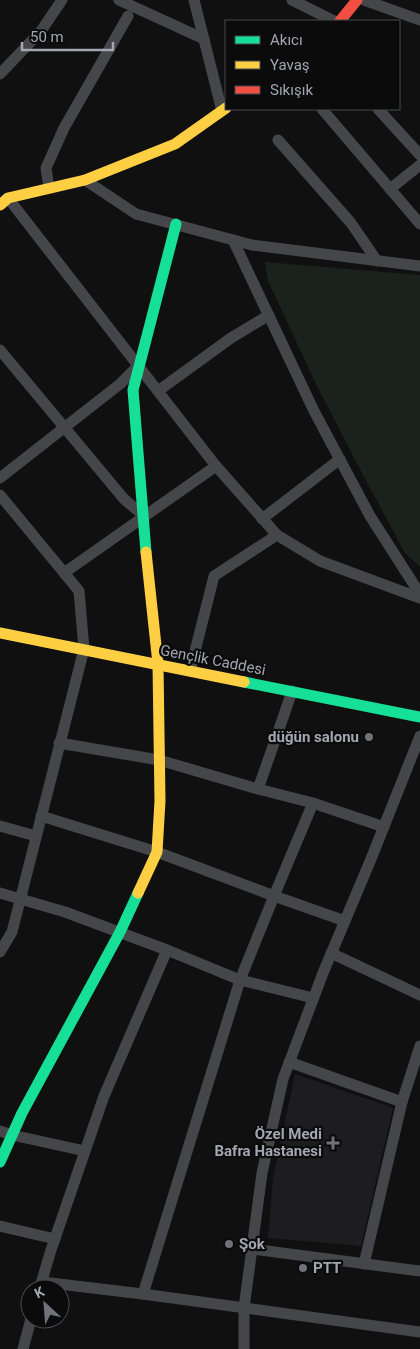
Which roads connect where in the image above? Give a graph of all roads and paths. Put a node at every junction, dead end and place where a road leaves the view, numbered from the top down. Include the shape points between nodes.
1 (62, 0) edge
2 (118, 0) edge
3 (194, 0) edge
4 (292, 0) edge
5 (357, 0) edge
6 (364, 0) edge
7 (128, 16) dead end
8 (332, 20) edge
9 (341, 20) edge
10 (420, 20) edge
11 (204, 38) junction
12 (0, 74) edge
13 (224, 109) edge
14 (323, 110) edge
15 (379, 110) edge
16 (278, 140) dead end
17 (420, 155) edge
18 (420, 166) edge
19 (85, 180) junction
20 (49, 188) junction
21 (390, 189) junction
22 (3, 200) edge
23 (176, 224) junction
24 (420, 224) edge
25 (233, 240) junction
26 (377, 261) junction
27 (420, 266) edge
28 (269, 315) junction
29 (0, 350) edge
30 (138, 366) junction
31 (158, 391) junction
32 (64, 427) junction
33 (340, 459) junction
34 (216, 466) junction
35 (0, 478) edge
36 (0, 495) edge
37 (144, 516) junction
38 (262, 519) junction
39 (276, 535) junction
40 (64, 573) junction
41 (420, 594) edge
42 (420, 598) edge
43 (0, 633) edge
44 (84, 649) junction
45 (158, 664) junction
46 (190, 670) junction
47 (292, 691) junction
48 (420, 716) edge
49 (420, 736) edge
50 (60, 743) junction
51 (160, 760) junction
52 (258, 789) junction
53 (313, 803) junction
54 (41, 816) junction
55 (0, 826) edge
56 (384, 827) junction
57 (36, 836) junction
58 (157, 852) junction
59 (0, 893) edge
60 (274, 896) junction
61 (20, 899) junction
62 (345, 921) junction
63 (120, 932) junction
64 (167, 950) junction
65 (0, 952) edge
66 (331, 954) junction
67 (240, 980) junction
68 (420, 995) edge
69 (313, 998) junction
70 (420, 1046) edge
71 (289, 1062) junction
72 (402, 1102) junction
73 (0, 1131) edge
74 (12, 1136) junction
75 (85, 1152) junction
76 (0, 1162) edge
77 (0, 1226) edge
78 (55, 1238) junction
79 (252, 1250) junction
80 (364, 1264) junction
81 (420, 1271) edge
82 (43, 1279) edge
83 (70, 1288) edge
84 (143, 1294) junction
85 (244, 1308) junction
86 (28, 1329) edge
87 (420, 1332) edge
88 (23, 1349) edge
89 (244, 1349) edge

1 - 12 street via 41,31
2 - 11 street
3 - 11 street
4 - 8 street
5 - 9 street
6 - 10 street
7 - 20 street via 64,128 46,168
11 - 13 street
13 - 19 street via 176,144
14 - 21 street
15 - 17 street
16 - 26 street via 351,223
18 - 21 street
19 - 20 street
19 - 23 street via 136,214
20 - 22 street
21 - 24 street
22 - 30 street
23 - 25 street
23 - 30 street
25 - 26 street
25 - 28 street
26 - 27 street
28 - 31 street
28 - 33 street
29 - 32 street
30 - 31 street
30 - 32 street
30 - 37 street via 133,390
31 - 34 street
32 - 35 street
32 - 37 street via 124,499
33 - 38 street
33 - 41 street via 370,516
34 - 37 street
34 - 38 street
36 - 40 street
37 - 40 street
37 - 45 street
38 - 39 street
39 - 42 street via 320,561
39 - 46 street via 214,576
40 - 44 street via 79,591
43 - 44 street, Gençlik Caddesi
44 - 45 street, Gençlik Caddesi
44 - 50 street
45 - 46 street, Gençlik Caddesi
45 - 51 street
46 - 47 street, Gençlik Caddesi
47 - 48 street, Gençlik Caddesi
47 - 52 street
49 - 56 street
50 - 51 street
50 - 54 street
51 - 52 street
51 - 58 street
52 - 53 street
53 - 56 street
53 - 60 street
54 - 57 street
54 - 58 street
55 - 57 street
56 - 62 street
57 - 61 street
58 - 60 street
58 - 63 street
59 - 61 street
60 - 62 street
60 - 67 street
61 - 63 street
61 - 65 street via 12,932
62 - 66 street
63 - 64 street
63 - 74 street
64 - 67 street
64 - 75 street via 104,1096
66 - 68 street
66 - 69 street
67 - 69 street
67 - 84 street
69 - 71 street
70 - 72 street
71 - 72 street
71 - 79 street via 262,1173
72 - 80 street
73 - 74 street
74 - 75 street
74 - 76 street
75 - 78 street
77 - 78 street
78 - 82 street
79 - 80 street
79 - 85 street
80 - 81 street
83 - 84 street
84 - 85 street
85 - 87 street
85 - 89 street
86 - 88 street

